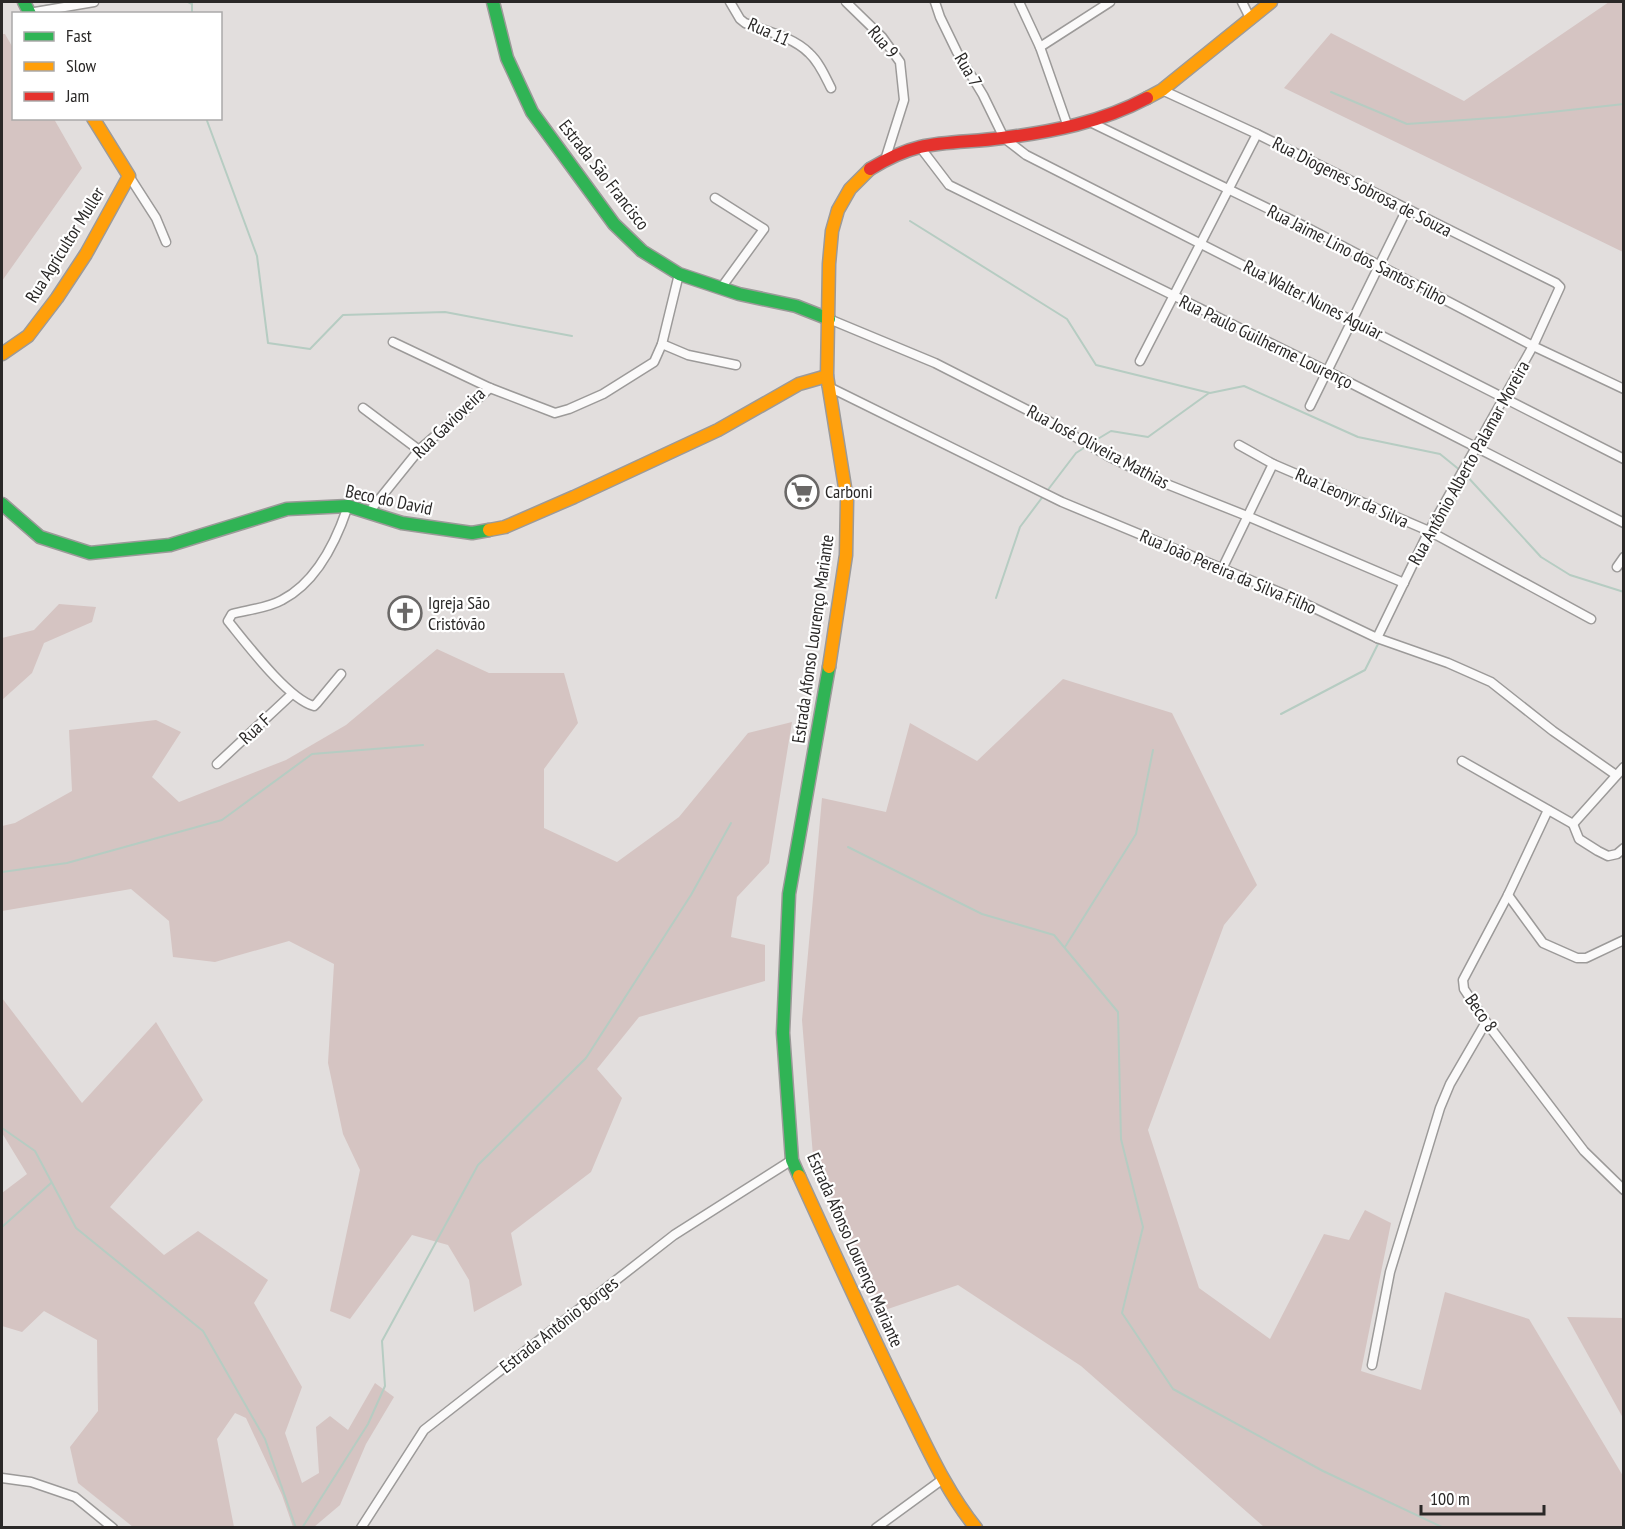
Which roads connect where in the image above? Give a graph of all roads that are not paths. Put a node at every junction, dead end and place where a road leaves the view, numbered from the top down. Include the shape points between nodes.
1 (94, 2) edge
2 (493, 2) edge
3 (730, 2) edge
4 (846, 2) edge
5 (935, 2) edge
6 (1019, 2) edge
7 (1110, 2) edge
8 (1242, 2) edge
9 (1271, 2) edge
10 (36, 12) edge
11 (1251, 20) junction
12 (1040, 47) junction
13 (831, 88) dead end
14 (1162, 90) junction
15 (94, 120) edge
16 (1090, 122) junction
17 (1068, 127) junction
18 (1257, 134) junction
19 (1004, 138) junction
20 (920, 147) junction
21 (885, 160) junction
22 (129, 176) junction
23 (1229, 190) junction
24 (715, 198) dead end
25 (1407, 209) junction
26 (166, 242) dead end
27 (1202, 244) junction
28 (1380, 266) junction
29 (679, 273) junction
30 (1560, 287) joint
31 (722, 288) junction
32 (1174, 296) junction
33 (829, 319) junction
34 (1353, 320) junction
35 (393, 342) dead end
36 (662, 344) junction
37 (1533, 346) junction
38 (2, 354) edge
39 (1140, 361) dead end
40 (736, 365) dead end
41 (1327, 371) junction
42 (827, 381) junction
43 (490, 388) junction
44 (1623, 389) edge
45 (1505, 397) junction
46 (1310, 406) dead end
47 (363, 408) dead end
48 (1239, 445) dead end
49 (1477, 449) junction
50 (419, 450) junction
51 (1623, 459) edge
52 (1273, 464) junction
53 (2, 504) edge
54 (348, 506) junction
55 (369, 512) junction
56 (1246, 516) junction
57 (1623, 524) edge
58 (1428, 531) junction
59 (1623, 557) edge
60 (1617, 567) dead end
61 (1222, 569) junction
62 (1404, 583) junction
63 (1591, 619) dead end
64 (1377, 638) junction
65 (341, 675) dead end
66 (292, 693) junction
67 (1462, 761) dead end
68 (218, 764) dead end
69 (1623, 767) edge
70 (1616, 775) junction
71 (1548, 810) junction
72 (1573, 824) junction
73 (1623, 849) edge
74 (1508, 895) junction
75 (1623, 940) edge
76 (1486, 1022) junction
77 (792, 1160) junction
78 (1623, 1190) edge
79 (1372, 1365) dead end
80 (2, 1478) edge
81 (943, 1479) junction
82 (113, 1527) edge
83 (361, 1527) edge
84 (876, 1527) edge
85 (976, 1527) edge

1 - 10 street
2 - 29 main road, Estrada São Francisco via 507,58 532,112 614,224 642,251
3 - 13 street, Rua 11 via 745,23 790,40 808,52
4 - 21 street, Rua 9 via 882,36 900,62 904,100
5 - 19 street, Rua 7 via 957,52
6 - 12 street
7 - 12 street
8 - 11 street
9 - 11 main road, Estrada Afonso Lourenço Mariante
11 - 14 main road, Estrada Afonso Lourenço Mariante
12 - 17 street
14 - 16 main road, Estrada Afonso Lourenço Mariante
14 - 18 street, Rua Diogenes Sobrosa de Souza
15 - 22 main road
16 - 17 main road, Estrada Afonso Lourenço Mariante
16 - 23 street, Rua Jaime Lino dos Santos Filho
17 - 19 main road, Estrada Afonso Lourenço Mariante
18 - 23 street
18 - 25 street, Rua Diogenes Sobrosa de Souza
19 - 20 main road, Estrada Afonso Lourenço Mariante
19 - 27 street, Rua Walter Nunes Aguiar via 1026,154
20 - 21 main road, Estrada Afonso Lourenço Mariante
20 - 32 street, Rua Paulo Guilherme Lourenço via 949,185
21 - 33 main road, Estrada Afonso Lourenço Mariante via 866,171 838,210 829,264
22 - 26 street via 156,218
22 - 38 main road, Rua Agricultor Muller via 57,298 28,336
23 - 27 street
23 - 28 street, Rua Jaime Lino dos Santos Filho
24 - 31 street via 764,229
25 - 28 street
25 - 30 street, Rua Diogenes Sobrosa de Souza
27 - 32 street
27 - 34 street, Rua Walter Nunes Aguiar
28 - 34 street
28 - 37 street, Rua Jaime Lino dos Santos Filho
29 - 31 main road, Estrada São Francisco
29 - 36 street
30 - 37 street, Rua Antônio Alberto Palamar Moreira
31 - 33 main road, Estrada São Francisco via 796,306
32 - 39 street
32 - 41 street, Rua Paulo Guilherme Lourenço
33 - 42 main road, Estrada Afonso Lourenço Mariante
33 - 56 street, Rua José Oliveira Mathias via 935,363 1159,481
34 - 41 street
34 - 45 street, Rua Walter Nunes Aguiar
35 - 43 street, Rua Gavioveira
36 - 40 street via 688,355
36 - 43 street via 654,362 603,394 555,413
37 - 44 street, Rua Jaime Lino dos Santos Filho
37 - 45 street, Rua Antônio Alberto Palamar Moreira
41 - 46 street
41 - 49 street, Rua Paulo Guilherme Lourenço
42 - 55 main road, Beco do David via 792,388 718,430 505,527 472,533 402,523
42 - 61 street, Rua João Pereira da Silva Filho via 1062,502
42 - 77 main road, Estrada Afonso Lourenço Mariante via 847,500 846,555 789,894 783,1033
43 - 50 street, Rua Gavioveira
45 - 49 street, Rua Antônio Alberto Palamar Moreira
45 - 51 street, Rua Walter Nunes Aguiar
47 - 50 street
48 - 52 street, Rua Leonyr da Silva
49 - 57 street, Rua Paulo Guilherme Lourenço
49 - 58 street, Rua Antônio Alberto Palamar Moreira
50 - 55 street, Rua Gavioveira
52 - 56 street
52 - 58 street, Rua Leonyr da Silva
53 - 54 main road, Beco do David via 40,537 90,553 170,545 287,509
54 - 55 main road, Beco do David
54 - 66 street via 326,558 303,585 281,601 229,617 228,621
56 - 61 street
56 - 62 street, Rua José Oliveira Mathias
58 - 62 street, Rua Antônio Alberto Palamar Moreira
58 - 63 street, Rua Leonyr da Silva
59 - 60 street
61 - 64 street, Rua João Pereira da Silva Filho
62 - 64 street, Rua Antônio Alberto Palamar Moreira
64 - 70 street, Rua João Pereira da Silva Filho via 1491,682
65 - 66 street via 314,706
66 - 68 street, Rua F
67 - 71 street
69 - 70 street
70 - 72 street
71 - 72 street
71 - 74 street, Beco 8
72 - 73 street via 1579,839 1598,851 1608,856
74 - 75 street via 1543,943 1577,958 1586,958
74 - 76 street, Beco 8 via 1463,980 1464,989
76 - 78 street, Beco 8 via 1584,1151
76 - 79 street via 1440,1108 1390,1272
77 - 81 main road, Estrada Afonso Lourenço Mariante via 858,1308
77 - 83 street, Estrada Antônio Borges via 674,1235 424,1430
80 - 82 street via 30,1482 75,1497
81 - 84 street
81 - 85 main road, Estrada Afonso Lourenço Mariante

